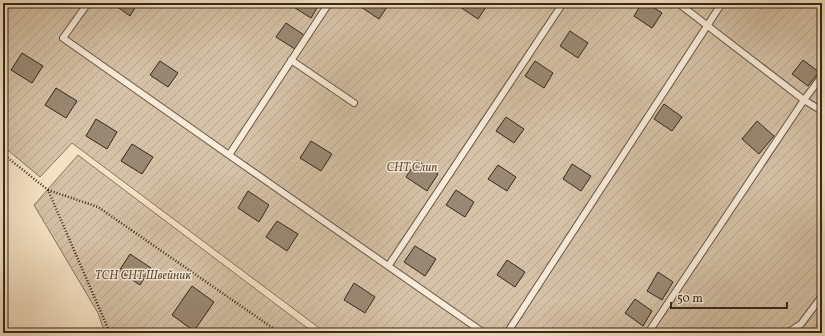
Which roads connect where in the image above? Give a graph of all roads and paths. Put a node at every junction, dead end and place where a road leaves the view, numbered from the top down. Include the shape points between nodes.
1 (88, 3) edge
2 (329, 3) edge
3 (563, 3) edge
4 (678, 3) edge
5 (722, 3) edge
6 (707, 25) junction
7 (291, 60) junction
8 (822, 76) edge
9 (804, 100) junction
10 (354, 103) dead end
11 (822, 111) edge
12 (3, 154) edge
13 (229, 155) junction
14 (48, 190) junction
15 (389, 266) junction
16 (822, 296) edge
17 (110, 333) edge
18 (280, 333) edge
19 (484, 333) edge
20 (507, 333) edge
21 (648, 333) edge
22 (787, 333) edge

1 - 13 lane via 63,38
2 - 7 lane
3 - 15 lane
4 - 6 lane
5 - 6 lane
6 - 9 lane
6 - 20 lane
7 - 10 lane
7 - 13 lane
8 - 9 lane
9 - 11 lane
9 - 21 lane
12 - 14 path
13 - 15 lane
14 - 17 path
14 - 18 path via 98,206
15 - 19 lane
16 - 22 lane via 801,324

